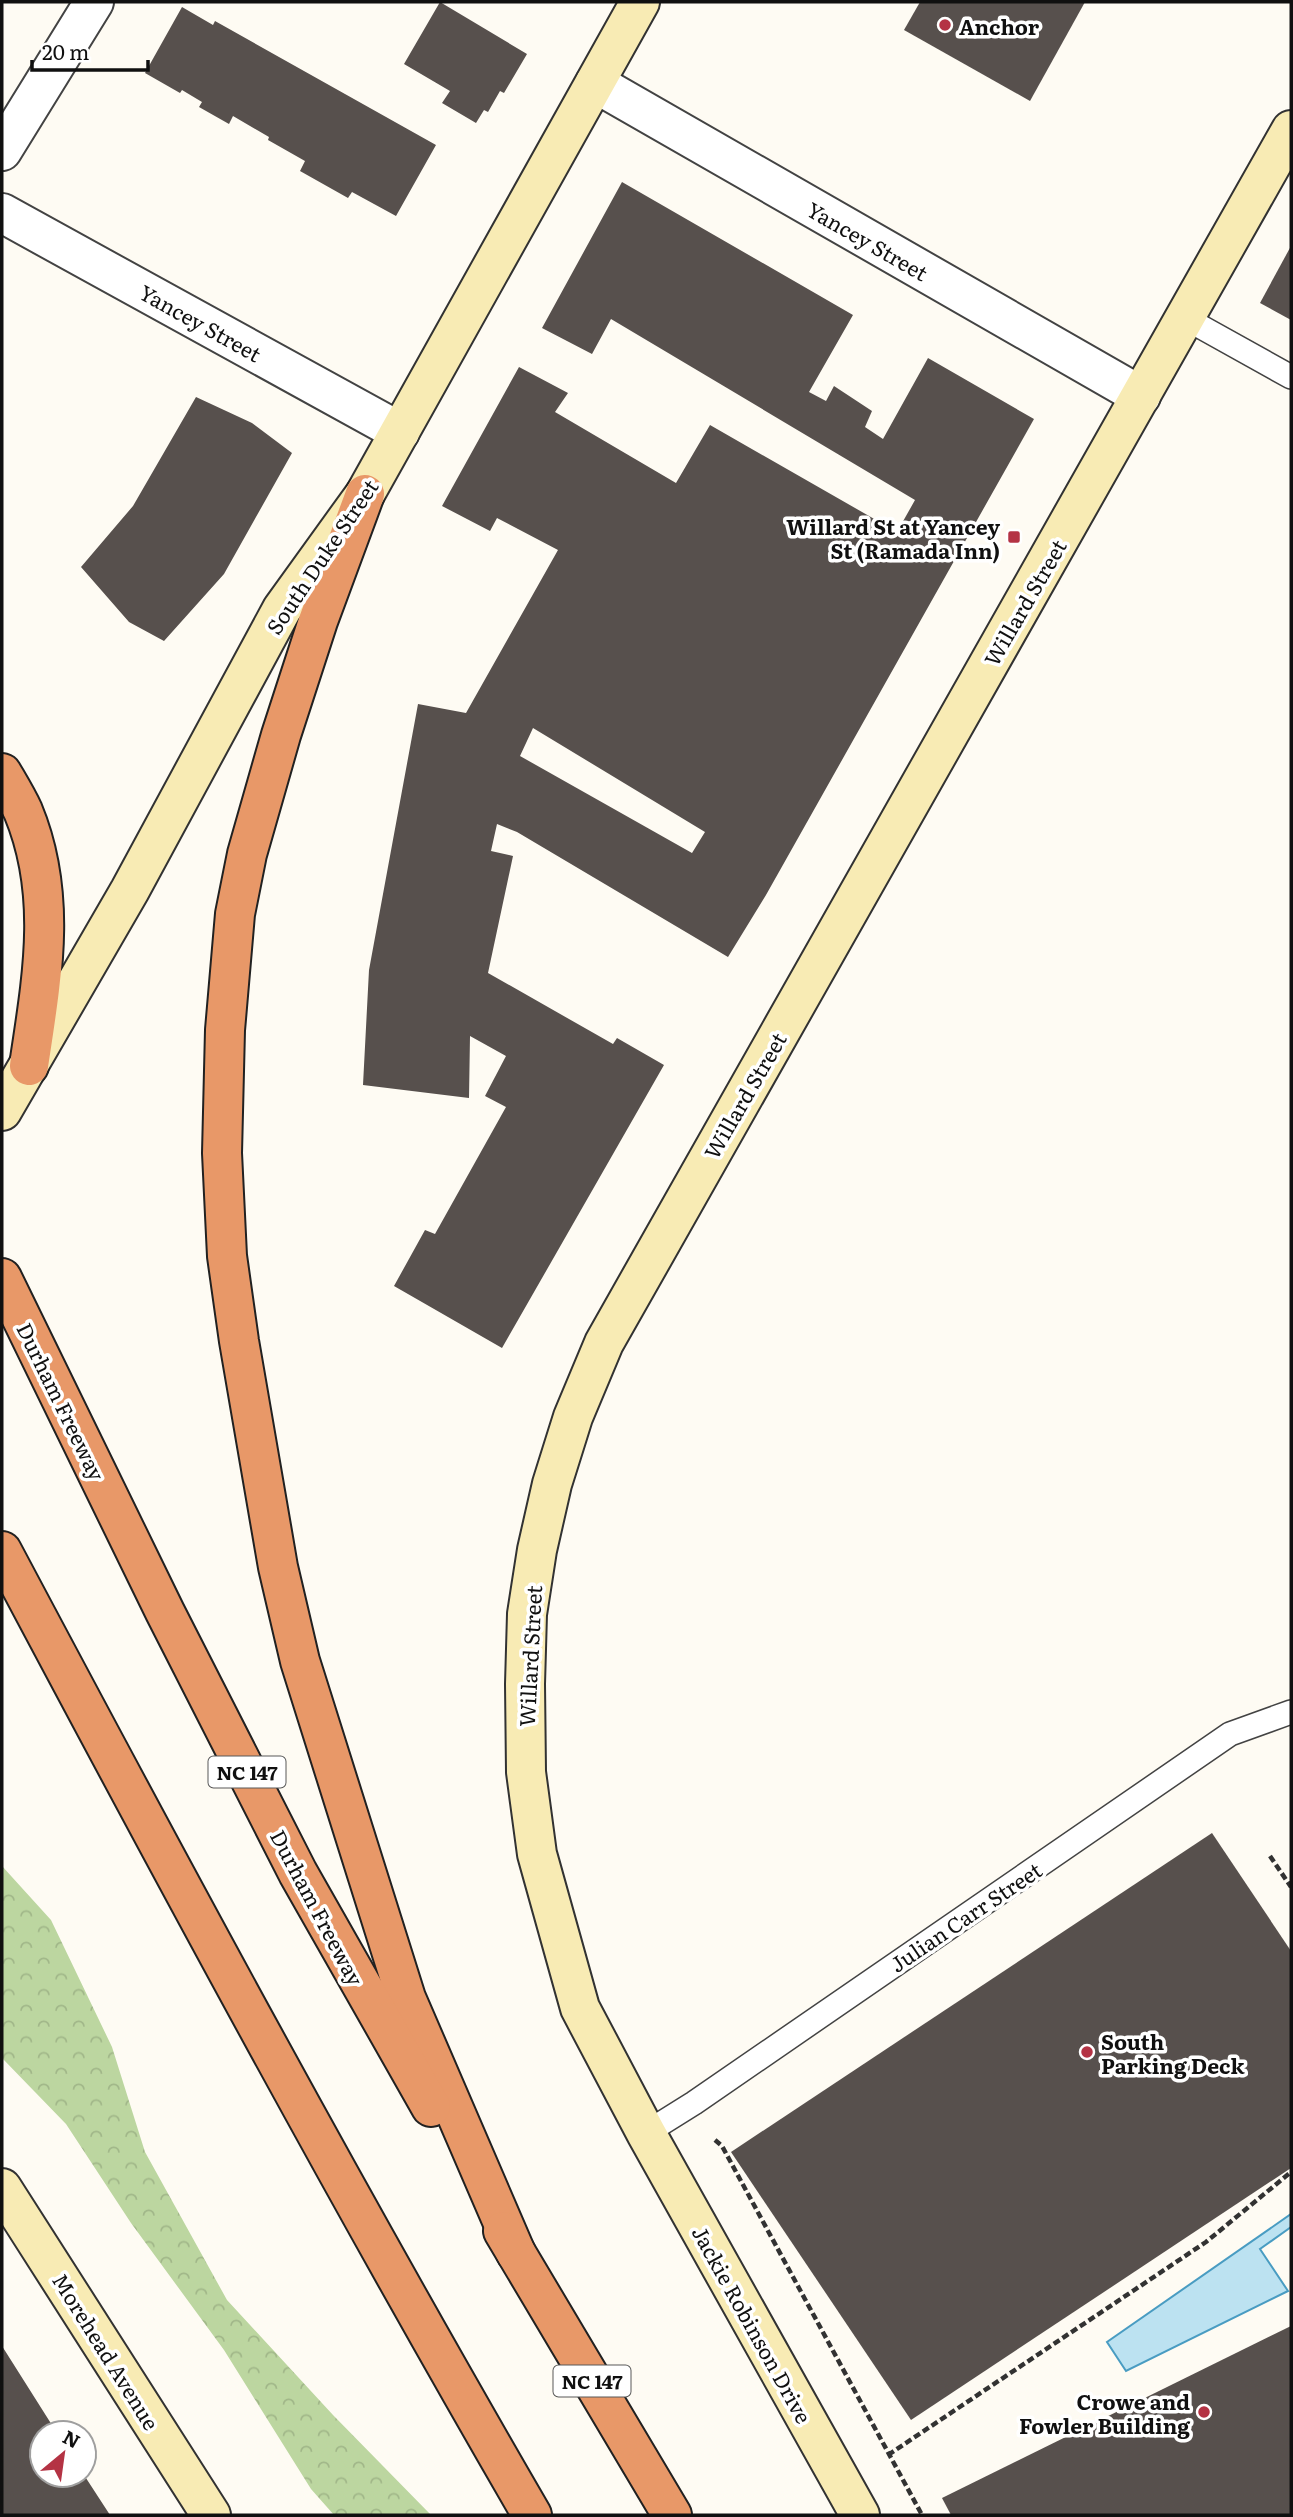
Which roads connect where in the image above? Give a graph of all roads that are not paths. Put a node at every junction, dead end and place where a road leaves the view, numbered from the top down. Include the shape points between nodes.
1 (94, 2) edge
2 (640, 2) edge
3 (595, 83) junction
4 (1291, 130) edge
5 (2, 151) edge
6 (2, 213) edge
7 (1185, 318) junction
8 (1291, 377) edge
9 (1141, 396) junction
10 (400, 432) junction
11 (365, 494) junction
12 (2, 773) edge
13 (29, 1066) junction
14 (2, 1111) edge
15 (2, 1278) edge
16 (2, 1551) edge
17 (1291, 1712) edge
18 (646, 2133) junction
19 (2, 2188) edge
20 (516, 2253) junction
21 (670, 2512) edge
22 (211, 2515) edge
23 (532, 2515) edge
24 (860, 2515) edge

1 - 5 street
2 - 3 street, South Duke Street
3 - 9 street, Yancey Street
3 - 10 street, South Duke Street
4 - 7 street, Willard Street
6 - 10 street, Yancey Street
7 - 8 lane
7 - 9 street, Willard Street
9 - 18 street, Willard Street via 604,1343 552,1484 527,1625 526,1772 537,1854 580,2008
10 - 11 street, South Duke Street
11 - 13 street, South Duke Street via 282,610
11 - 20 highway via 281,735 235,914 225,1030 222,1153 227,1256 278,1567 300,1661 407,1998
12 - 13 highway via 22,810 38,859 44,899 44,965
13 - 14 street, South Duke Street
15 - 20 highway, Durham Freeway / NC 147 via 298,1873
16 - 23 highway via 368,2229
17 - 18 lane, Julian Carr Street via 1230,1734
18 - 24 street, Jackie Robinson Drive
19 - 22 street, Morehead Avenue
20 - 21 highway, Durham Freeway / NC 147

